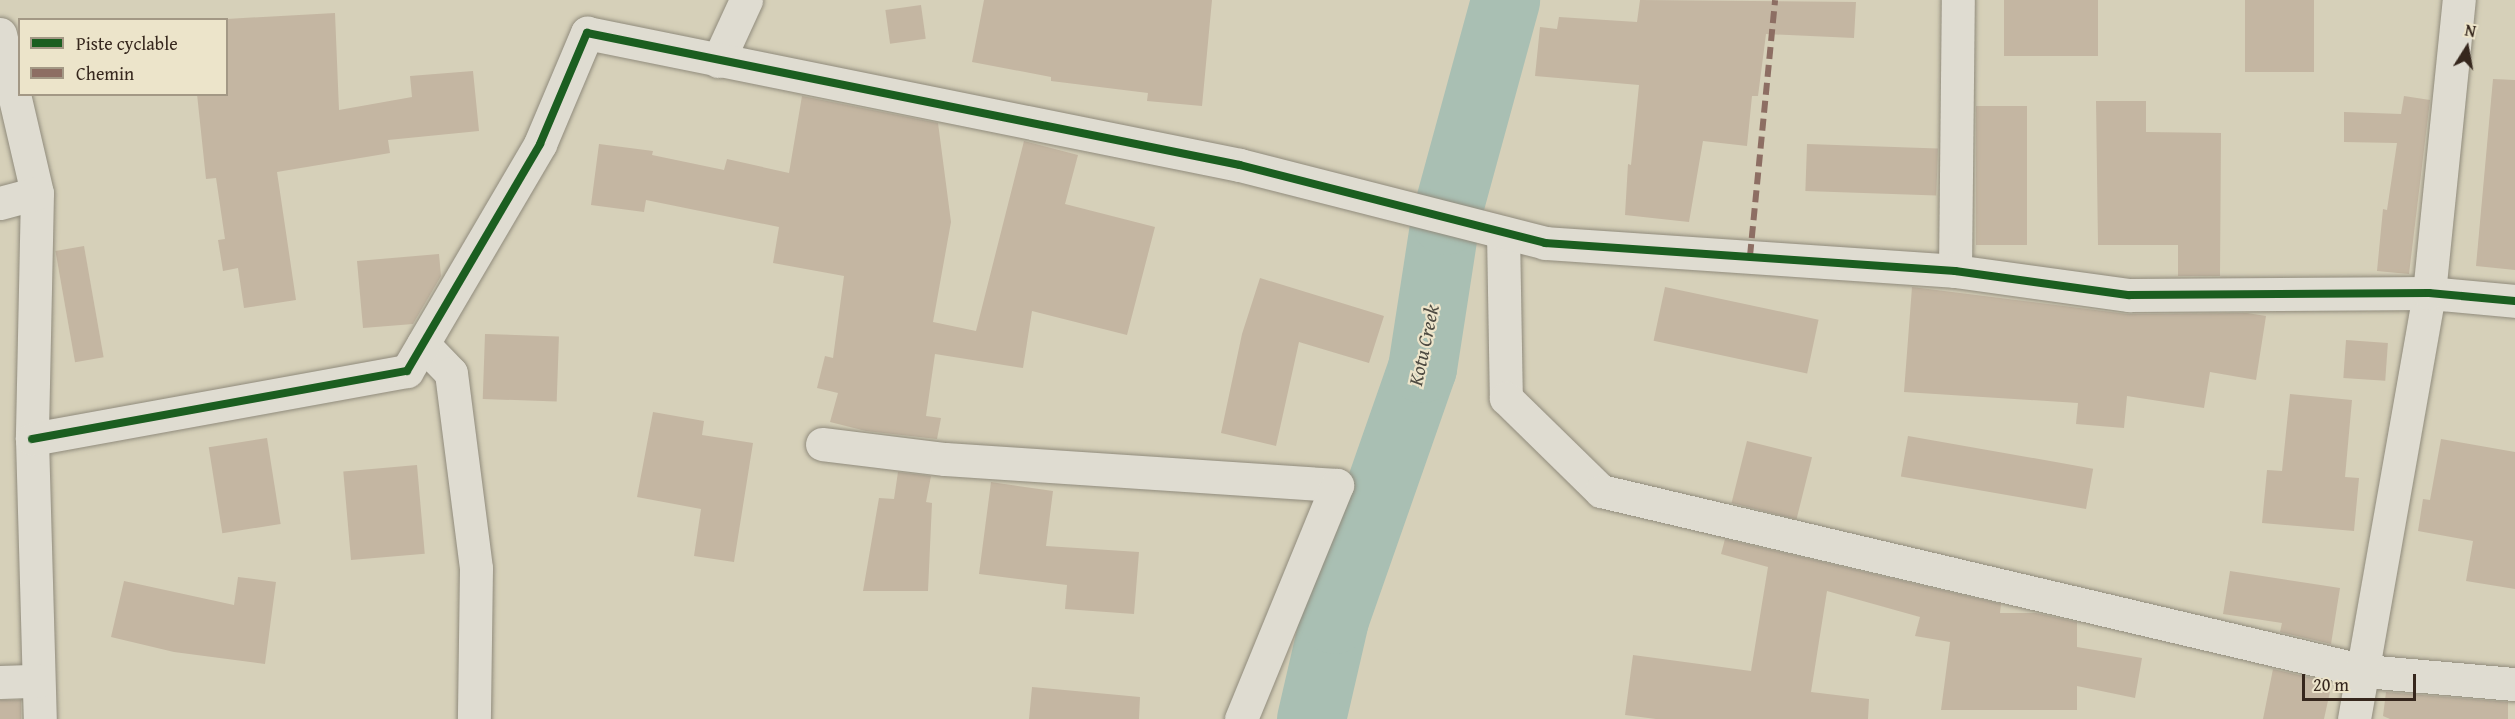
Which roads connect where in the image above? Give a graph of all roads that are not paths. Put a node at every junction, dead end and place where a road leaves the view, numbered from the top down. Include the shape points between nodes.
1 (746, 0) edge
2 (1958, 0) edge
3 (2459, 0) edge
4 (0, 34) edge
5 (718, 61) junction
6 (37, 193) junction
7 (0, 203) edge
8 (1503, 233) junction
9 (1955, 271) junction
10 (2429, 293) junction
11 (2515, 301) edge
12 (423, 344) junction
13 (32, 439) junction
14 (822, 444) dead end
15 (2365, 671) junction
16 (38, 681) junction
17 (0, 682) edge
18 (2515, 684) edge
19 (40, 719) edge
20 (474, 719) edge
21 (1241, 719) edge
22 (2354, 719) edge

1 - 5 street
2 - 9 street
3 - 10 street
4 - 6 street
5 - 8 street via 1240,165
5 - 12 street via 587,33 540,144
6 - 7 street
6 - 13 street
8 - 9 street via 1545,243
8 - 15 street via 1506,398 1601,491
9 - 10 street via 2129,295
10 - 11 street
10 - 15 street
12 - 13 street via 406,371
12 - 20 street via 451,373 476,568
13 - 16 street
14 - 21 street via 945,459 1337,485
15 - 18 street
15 - 22 street
16 - 17 street
16 - 19 street

